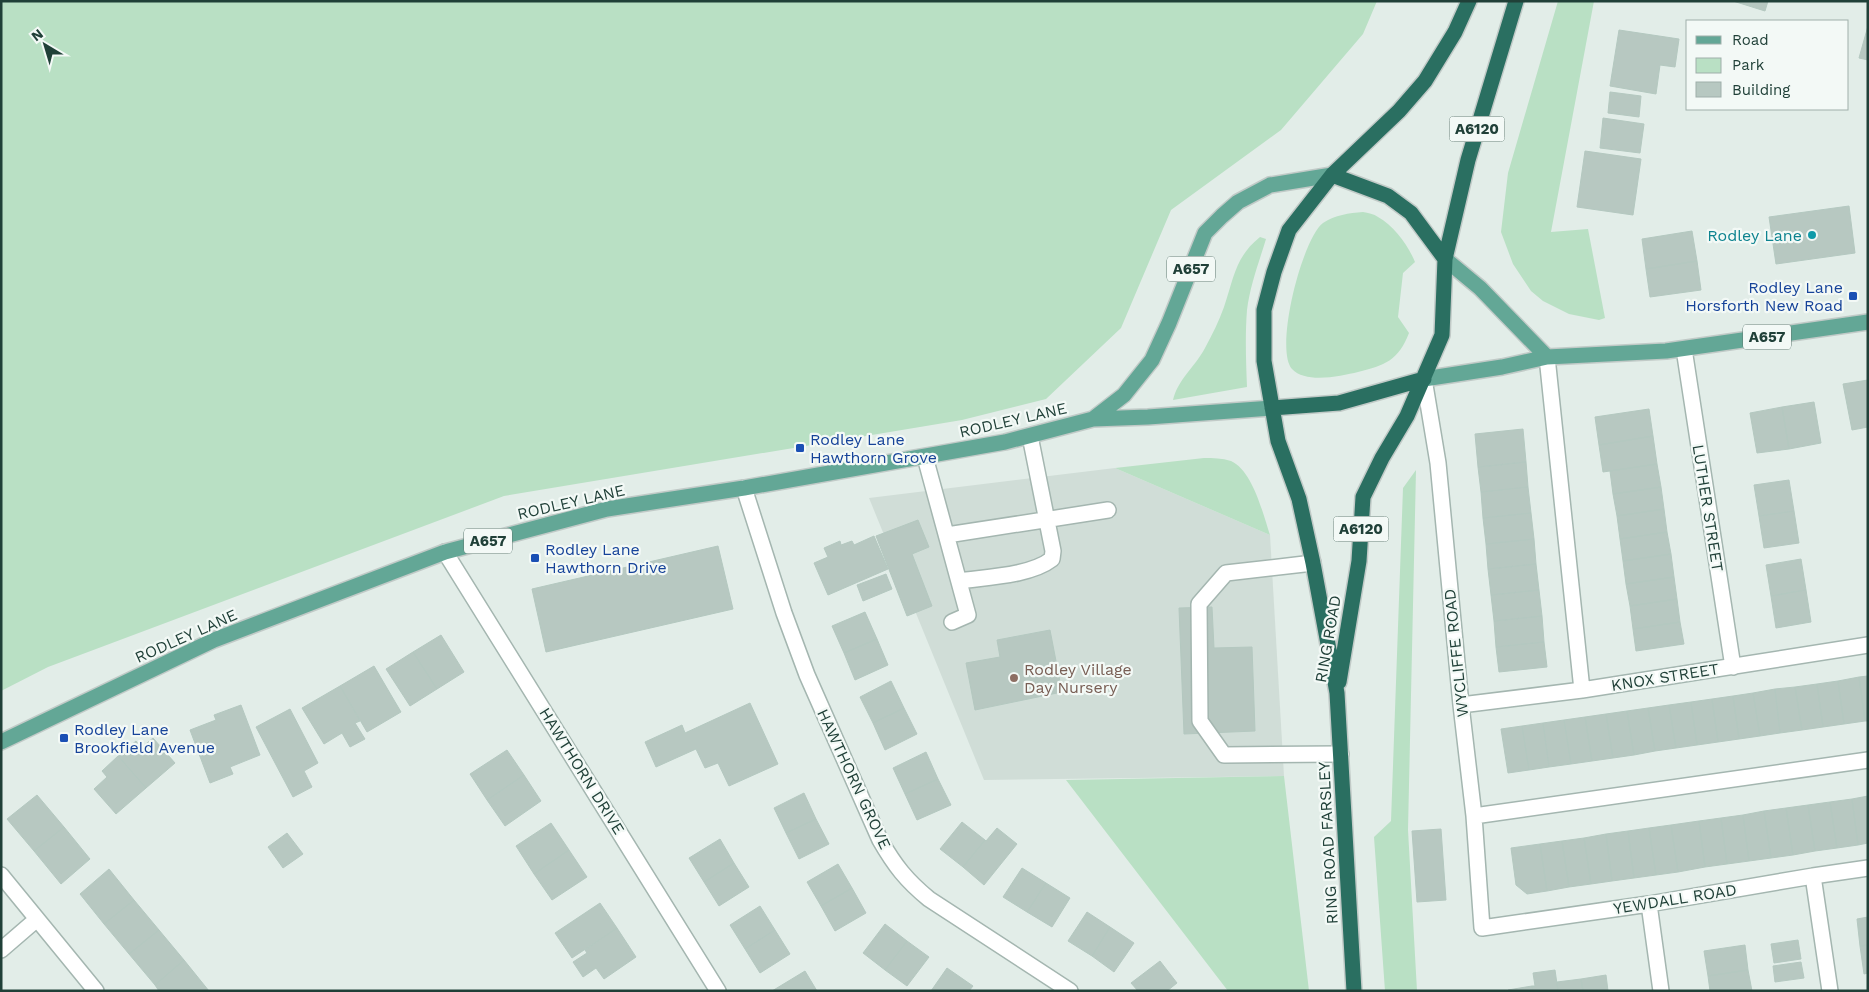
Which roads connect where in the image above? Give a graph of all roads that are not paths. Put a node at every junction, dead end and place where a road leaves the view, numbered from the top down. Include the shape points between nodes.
1 (1469, 1) edge
2 (1516, 1) edge
3 (1332, 175) junction
4 (1445, 259) junction
5 (1868, 322) edge
6 (1684, 349) junction
7 (1547, 357) junction
8 (1424, 379) junction
9 (1272, 408) junction
10 (1093, 419) junction
11 (1030, 436) junction
12 (925, 457) junction
13 (744, 488) junction
14 (1108, 510) dead end
15 (1047, 519) junction
16 (947, 535) junction
17 (445, 552) junction
18 (1313, 562) junction
19 (959, 581) junction
20 (952, 622) dead end
21 (1868, 645) edge
22 (1733, 666) junction
23 (1582, 690) junction
24 (1337, 693) junction
25 (1461, 705) junction
26 (1, 742) edge
27 (1341, 754) junction
28 (1868, 760) edge
29 (1474, 816) junction
30 (1868, 868) edge
31 (1, 875) edge
32 (1813, 876) junction
33 (1649, 904) junction
34 (37, 919) junction
35 (1482, 928) joint
36 (1, 950) edge
37 (96, 991) edge
38 (718, 991) edge
39 (1070, 991) edge
40 (1354, 991) edge
41 (1661, 991) edge
42 (1830, 991) edge

1 - 3 highway, A6120 via 1455,32 1425,81 1399,111
2 - 4 highway, A6120 via 1468,160
3 - 4 highway via 1388,196 1411,213
3 - 9 highway, A6120 via 1289,230 1264,310 1264,360
3 - 10 main road, RODLEY LANE / A657 via 1270,185 1238,202 1205,233 1152,360 1124,395
4 - 7 main road via 1480,288
4 - 8 highway, A6120 via 1442,335
5 - 6 main road, A657
6 - 7 main road, A657
6 - 22 street, LUTHER STREET
7 - 8 main road, A657
7 - 23 street
8 - 9 highway via 1339,403
8 - 24 highway, RING ROAD / A6120 via 1408,416 1363,497 1359,561
8 - 25 street, WYCLIFFE ROAD via 1438,463
9 - 10 main road, RODLEY LANE / A657
9 - 18 highway, RING ROAD / A6120 via 1278,441 1299,499
10 - 11 main road, RODLEY LANE / A657
11 - 12 main road, RODLEY LANE / A657
11 - 15 street
12 - 13 main road, RODLEY LANE / A657
12 - 16 street
13 - 17 main road, RODLEY LANE / A657 via 607,509
13 - 39 street, HAWTHORN GROVE via 807,675 880,840 894,864 929,899
14 - 15 street
15 - 16 street
15 - 19 street via 1053,551 1052,559 1044,566
16 - 19 street
17 - 26 main road, RODLEY LANE / A657 via 214,640
17 - 38 street, HAWTHORN DRIVE
18 - 24 highway, RING ROAD / A6120
18 - 27 street via 1226,573 1199,604 1200,721 1224,755
19 - 20 street via 968,615
21 - 22 street, KNOX STREET
22 - 23 street, KNOX STREET
23 - 25 street, KNOX STREET
24 - 27 highway, RING ROAD FARSLEY / A6120
25 - 29 street, WYCLIFFE ROAD
27 - 40 highway, RING ROAD FARSLEY / A6120
28 - 29 street
29 - 35 street, WYCLIFFE ROAD
30 - 32 street, YEWDALL ROAD
31 - 34 street
32 - 33 street, YEWDALL ROAD
32 - 42 street
33 - 35 street, YEWDALL ROAD
33 - 41 street
34 - 36 street
34 - 37 street

